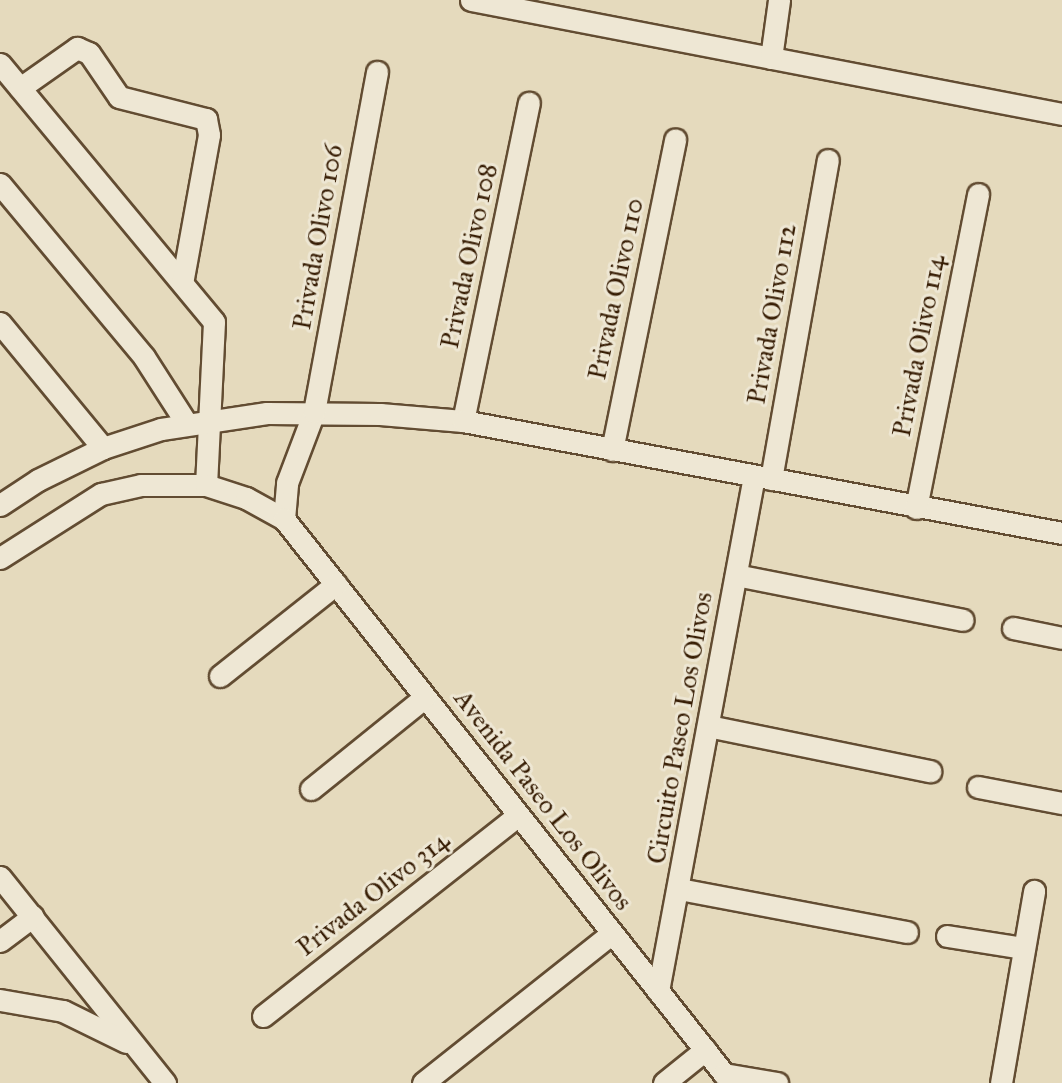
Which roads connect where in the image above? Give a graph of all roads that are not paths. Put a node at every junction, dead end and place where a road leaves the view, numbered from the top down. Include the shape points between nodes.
1 (471, 0) edge
2 (779, 0) edge
3 (771, 58) junction
4 (0, 64) edge
5 (377, 72) dead end
6 (20, 88) junction
7 (529, 103) dead end
8 (1062, 114) edge
9 (676, 139) dead end
10 (828, 160) dead end
11 (0, 184) edge
12 (978, 194) dead end
13 (181, 283) junction
14 (0, 323) edge
15 (314, 412) junction
16 (463, 421) junction
17 (198, 422) junction
18 (103, 448) junction
19 (612, 450) junction
20 (762, 477) junction
21 (206, 485) junction
22 (0, 505) edge
23 (916, 508) junction
24 (284, 519) junction
25 (1062, 533) edge
26 (0, 558) edge
27 (736, 575) junction
28 (336, 584) junction
29 (962, 620) dead end
30 (1013, 628) dead end
31 (1062, 638) edge
32 (220, 676) dead end
33 (425, 697) junction
34 (709, 726) junction
35 (930, 771) dead end
36 (978, 787) dead end
37 (311, 789) dead end
38 (1062, 803) edge
39 (518, 815) junction
40 (0, 877) edge
41 (679, 889) junction
42 (1034, 891) dead end
43 (33, 916) junction
44 (907, 932) dead end
45 (612, 933) junction
46 (947, 936) dead end
47 (0, 941) edge
48 (1024, 948) junction
49 (658, 991) junction
50 (0, 1000) edge
51 (263, 1016) dead end
52 (139, 1050) junction
53 (705, 1050) junction
54 (721, 1078) edge
55 (165, 1083) edge
56 (423, 1083) edge
57 (664, 1083) edge
58 (777, 1083) edge
59 (1001, 1083) edge

1 - 3 street
2 - 3 street
3 - 8 street
4 - 6 street
5 - 15 street, Privada Olivo 106
6 - 13 street
6 - 13 street via 77,48 89,52 120,97 206,119 209,135
7 - 16 street, Privada Olivo 108
9 - 19 street, Privada Olivo 110
10 - 20 street, Privada Olivo 112
11 - 17 street
12 - 23 street, Privada Olivo 114
13 - 17 street via 214,322
14 - 18 street
15 - 16 street
15 - 17 street
15 - 24 street via 287,483
16 - 19 street
17 - 18 street
17 - 21 street
18 - 22 street
19 - 20 street
20 - 23 street
20 - 27 street, Circuito Paseo Los Olivos
21 - 24 street, Avenida Paseo Los Olivos via 246,498
21 - 26 street, Avenida Paseo Los Olivos via 141,485 101,494
23 - 25 street
24 - 28 street, Avenida Paseo Los Olivos
27 - 29 street
27 - 34 street, Circuito Paseo Los Olivos
28 - 32 street
28 - 33 street, Avenida Paseo Los Olivos
30 - 31 street
33 - 37 street
33 - 39 street, Avenida Paseo Los Olivos
34 - 35 street
34 - 41 street, Circuito Paseo Los Olivos
36 - 38 street
39 - 45 street, Avenida Paseo Los Olivos
39 - 51 street, Privada Olivo 314
40 - 43 street
41 - 44 street
41 - 49 street, Circuito Paseo Los Olivos
42 - 48 street
43 - 47 street
43 - 52 street
45 - 49 street, Avenida Paseo Los Olivos
45 - 56 street
46 - 48 street
48 - 59 street
49 - 53 street, Avenida Paseo Los Olivos
50 - 52 street via 63,1011
52 - 55 street
53 - 54 street, Avenida Paseo Los Olivos
53 - 57 street
54 - 58 street, Avenida Paseo Los Olivos

